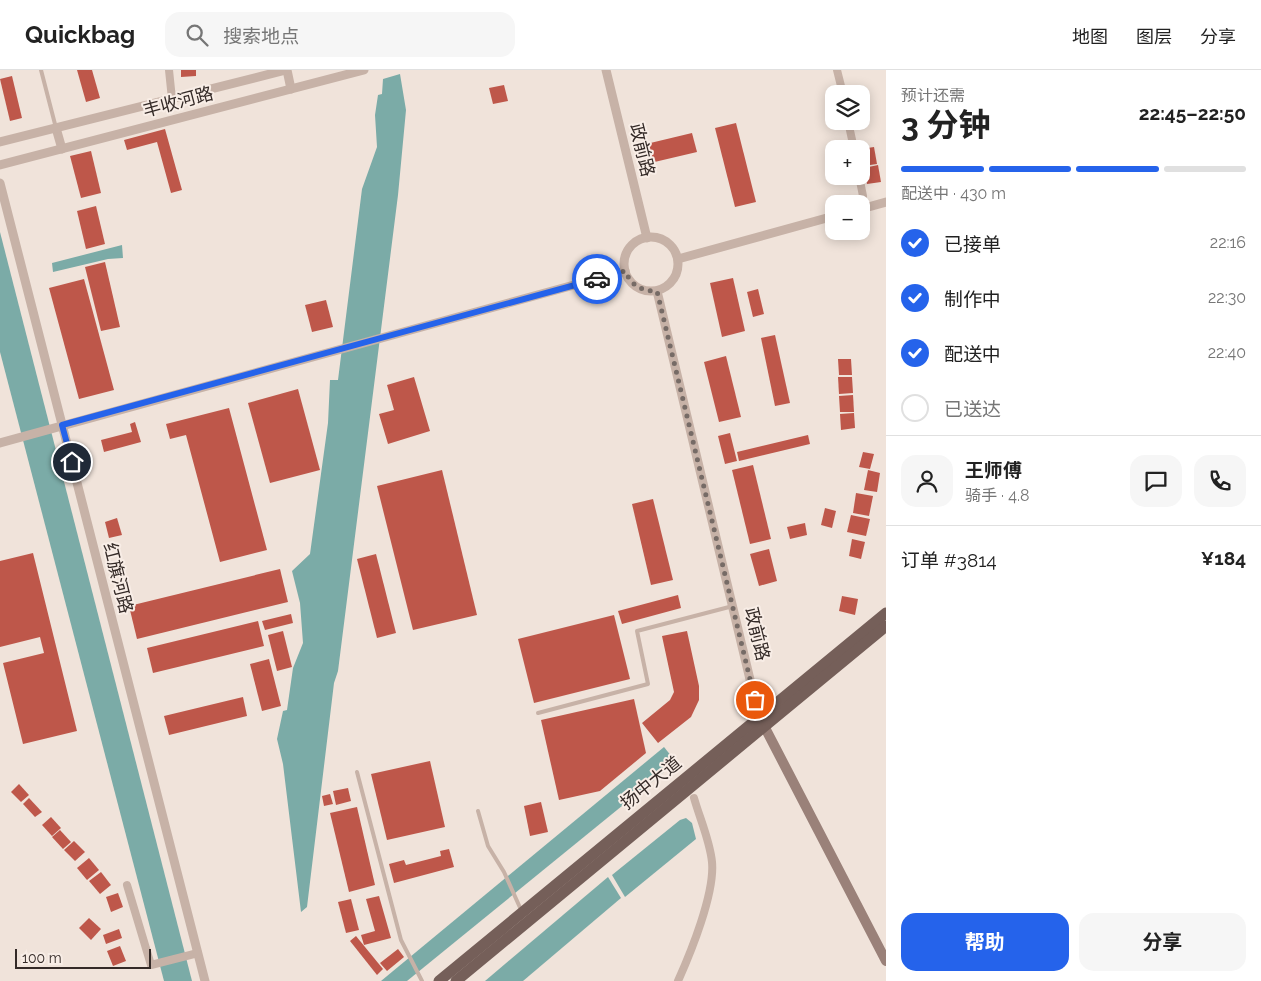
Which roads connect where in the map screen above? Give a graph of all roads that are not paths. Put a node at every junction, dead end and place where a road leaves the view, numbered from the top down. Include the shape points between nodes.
1 (41, 70) edge
2 (169, 70) edge
3 (286, 70) edge
4 (364, 70) edge
5 (606, 70) edge
6 (837, 70) edge
7 (841, 85) edge
8 (291, 89) junction
9 (172, 99) junction
10 (56, 128) junction
11 (0, 142) edge
12 (62, 148) junction
13 (0, 165) edge
14 (0, 183) edge
15 (886, 202) edge
16 (870, 206) edge
17 (825, 218) edge
18 (647, 238) junction
19 (678, 259) junction
20 (625, 271) junction
21 (657, 291) junction
22 (59, 425) junction
23 (0, 443) edge
24 (733, 606) junction
25 (886, 613) edge
26 (886, 626) edge
27 (538, 712) dead end
28 (762, 722) junction
29 (357, 772) dead end
30 (694, 798) dead end
31 (478, 811) dead end
32 (127, 884) dead end
33 (522, 912) junction
34 (198, 953) junction
35 (886, 961) edge
36 (205, 981) edge
37 (422, 981) edge
38 (439, 981) edge
39 (456, 981) edge
40 (678, 981) edge

1 - 10 lane
2 - 9 street
3 - 8 street
3 - 9 street
4 - 8 street, 丰收河路
5 - 18 street, 政前路
6 - 7 street
8 - 12 street, 丰收河路
9 - 10 street
10 - 11 street
10 - 12 street
12 - 13 street, 丰收河路
14 - 22 street, 红旗河路
15 - 16 street
17 - 19 street
18 - 19 street via 666,242
18 - 20 street via 629,250
19 - 21 street via 674,279
20 - 21 street via 637,287
20 - 22 street
21 - 24 street, 政前路
22 - 23 street
22 - 34 street, 红旗河路
24 - 27 lane via 637,631 648,684
24 - 28 street, 政前路
25 - 28 main road, 扬中大道
26 - 28 main road, 扬中大道
28 - 33 main road, 扬中大道
28 - 35 main road, 政前路
28 - 39 main road, 扬中大道
29 - 37 lane via 401,940
30 - 40 street via 713,873 696,939
31 - 33 lane via 488,846
32 - 34 street via 151,966
33 - 38 main road, 扬中大道
34 - 36 street, 红旗河路

